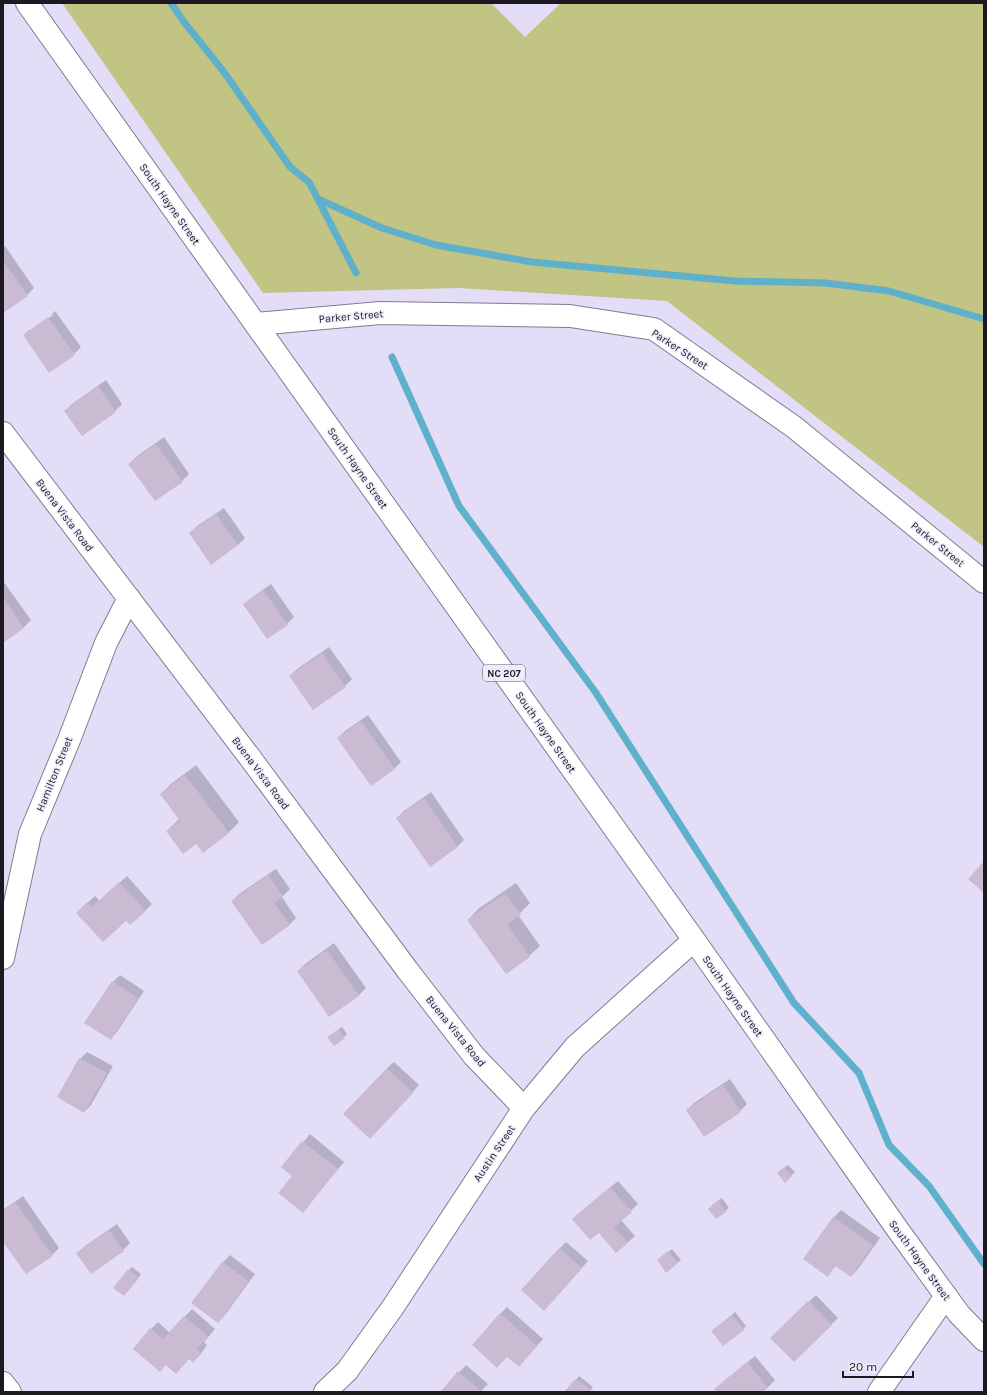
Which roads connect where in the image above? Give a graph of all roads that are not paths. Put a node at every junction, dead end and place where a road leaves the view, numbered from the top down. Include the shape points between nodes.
1 (27, 3) edge
2 (256, 324) junction
3 (3, 433) edge
4 (984, 582) edge
5 (129, 598) junction
6 (694, 940) junction
7 (3, 958) edge
8 (524, 1108) junction
9 (946, 1296) junction
10 (984, 1340) edge
11 (3, 1383) edge
12 (10, 1392) edge
13 (325, 1392) edge
14 (879, 1392) edge

1 - 2 street, South Hayne Street / NC 207
2 - 4 street, Parker Street via 380,312 570,316 654,329 794,427
2 - 6 street, South Hayne Street / NC 207
3 - 5 street, Buena Vista Road
5 - 7 street, Hamilton Street via 106,643 30,834
5 - 8 street, Buena Vista Road via 474,1056
6 - 8 street, Austin Street via 575,1047
6 - 9 street, South Hayne Street / NC 207
8 - 13 street, Austin Street via 393,1307 347,1371
9 - 10 street, South Hayne Street / NC 207
9 - 14 street
11 - 12 street

